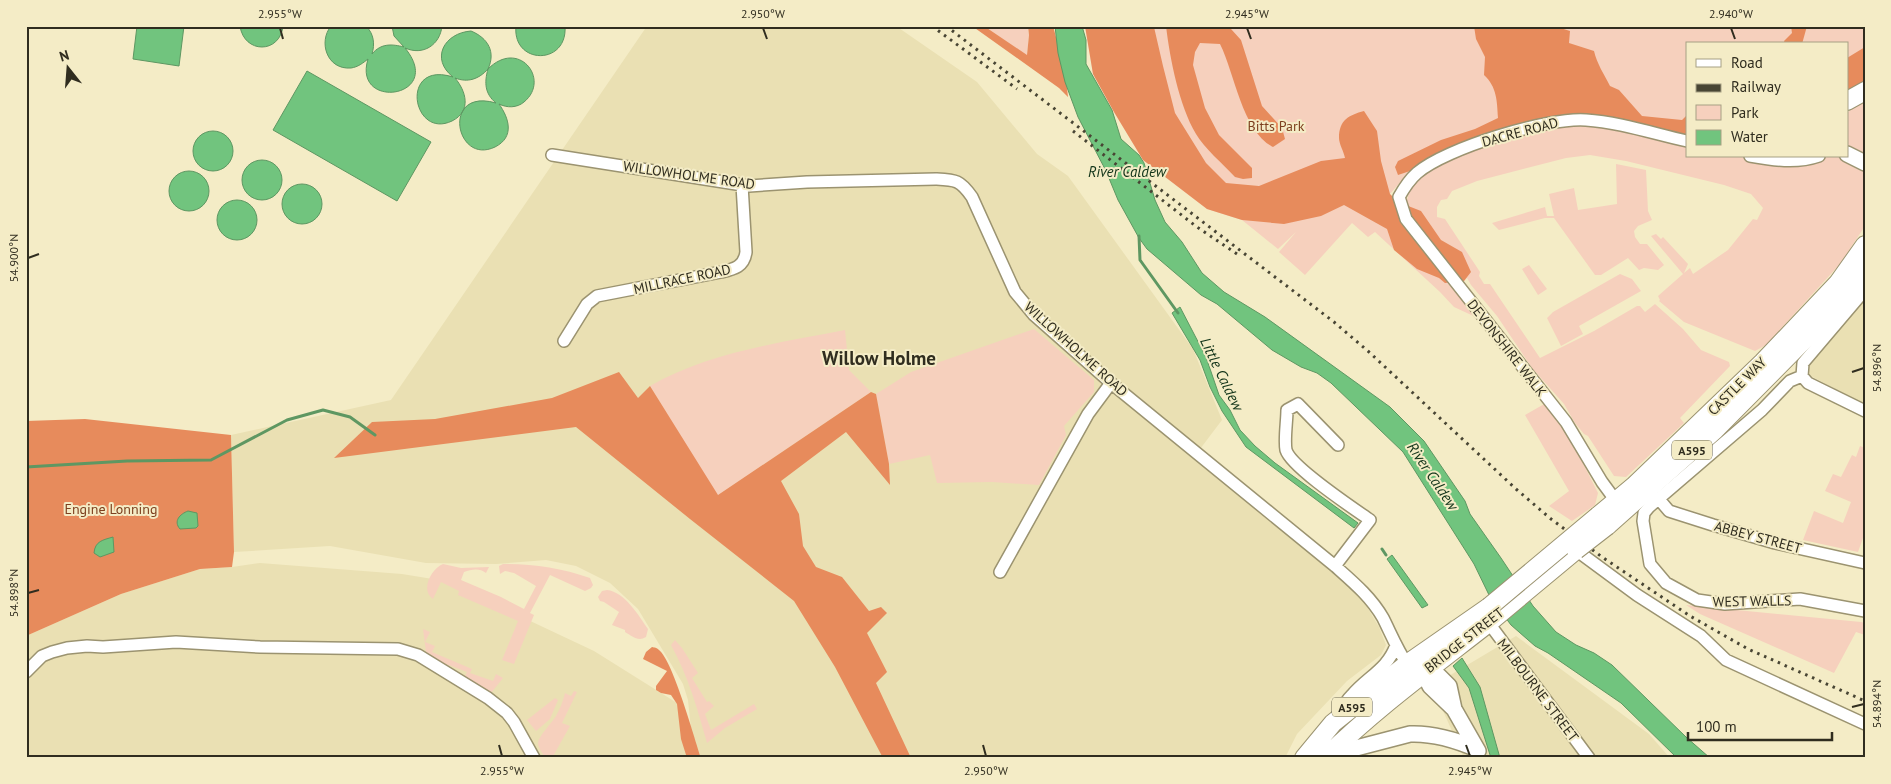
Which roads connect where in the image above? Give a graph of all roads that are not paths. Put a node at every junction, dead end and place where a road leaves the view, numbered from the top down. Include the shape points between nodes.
1 (1686, 142) edge
2 (1848, 154) edge
3 (552, 155) dead end
4 (1767, 158) edge
5 (1812, 158) edge
6 (1865, 163) edge
7 (742, 185) junction
8 (1399, 197) joint
9 (1865, 245) edge
10 (1865, 269) edge
11 (1865, 290) edge
12 (564, 341) dead end
13 (1802, 376) junction
14 (1110, 383) junction
15 (1865, 411) edge
16 (1338, 445) dead end
17 (1658, 498) junction
18 (1616, 501) junction
19 (1602, 521) junction
20 (1576, 550) junction
21 (1865, 563) edge
22 (1335, 566) junction
23 (1000, 572) dead end
24 (1865, 611) edge
25 (1492, 614) junction
26 (1396, 646) junction
27 (1407, 664) junction
28 (26, 672) edge
29 (1423, 672) junction
30 (1333, 723) junction
31 (1865, 724) edge
32 (1479, 753) edge
33 (534, 758) edge
34 (1304, 758) edge
35 (1327, 758) edge
36 (1589, 758) edge

1 - 8 street, DACRE ROAD via 1602,122 1570,119 1552,122 1484,141 1434,162 1405,185
2 - 6 main road
3 - 7 street, WILLOWHOLME ROAD
4 - 5 street via 1792,161
7 - 12 street, MILLRACE ROAD via 746,252 742,264 721,272 597,296 587,304
7 - 14 street, WILLOWHOLME ROAD via 936,178 962,184 972,197 1015,292 1034,316
8 - 18 street, DEVONSHIRE WALK via 1406,219 1566,422
9 - 18 main road, CASTLE WAY / A595 via 1838,282 1802,322
10 - 19 main road, CASTLE WAY / A595 via 1821,323 1715,430
11 - 13 street via 1803,363
13 - 15 street via 1808,383
13 - 17 street, WEST WALLS via 1790,382 1762,410
14 - 22 street, WILLOWHOLME ROAD
14 - 23 street via 1088,414
16 - 22 street via 1298,404 1287,410 1286,450 1290,456 1304,471 1370,520
17 - 21 street, ABBEY STREET via 1669,511 1704,522 1775,543
17 - 24 street, WEST WALLS via 1644,513 1648,558 1653,570 1666,583 1697,600 1725,604 1800,599
18 - 19 main road, CASTLE WAY / A595
19 - 20 main road, BRIDGE STREET / A595, bridge
19 - 25 main road, BRIDGE STREET / A595, bridge
20 - 25 main road, BRIDGE STREET / A595
20 - 31 street via 1637,596 1701,636 1726,660
22 - 26 street, WILLOWHOLME ROAD via 1362,590 1382,618
25 - 27 main road, BRIDGE STREET / A595
25 - 29 main road, BRIDGE STREET / A595
25 - 36 street, MILBOURNE STREET
26 - 27 street, WILLOWHOLME ROAD
26 - 30 street, BRIDGE STREET via 1385,666 1352,694
27 - 29 main road
27 - 30 main road, BRIDGE STREET / A595
28 - 33 street via 42,656 87,646 176,642 410,651 507,712
29 - 32 main road via 1439,676 1449,686 1454,709
29 - 35 main road, BRIDGE STREET / A595 via 1348,735
30 - 34 main road, BRIDGE STREET / A595
32 - 35 main road via 1458,741 1421,733

